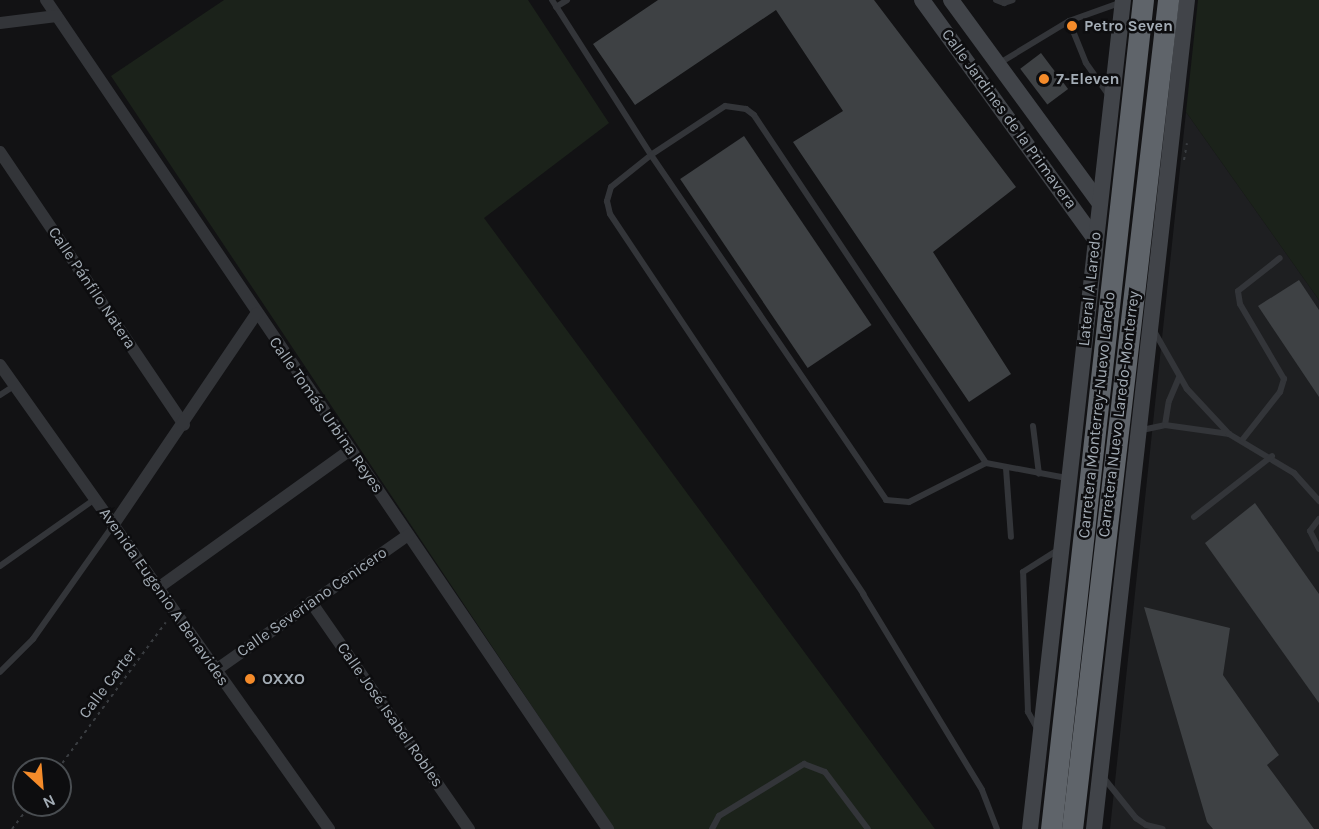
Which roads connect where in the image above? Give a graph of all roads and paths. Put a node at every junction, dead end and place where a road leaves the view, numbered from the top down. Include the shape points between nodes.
1 (46, 0) edge
2 (552, 0) edge
3 (567, 0) edge
4 (922, 0) edge
5 (951, 0) edge
6 (996, 0) edge
7 (1013, 0) edge
8 (1168, 0) edge
9 (1187, 0) edge
10 (1130, 1) edge
11 (556, 7) junction
12 (57, 16) junction
13 (1069, 21) junction
14 (0, 23) edge
15 (998, 64) junction
16 (1111, 98) junction
17 (1188, 143) dead end
18 (0, 152) edge
19 (651, 155) junction
20 (1186, 161) dead end
21 (1099, 202) junction
22 (1095, 239) junction
23 (1280, 258) dead end
24 (256, 314) junction
25 (1151, 325) junction
26 (0, 365) edge
27 (1179, 378) junction
28 (15, 386) junction
29 (0, 395) edge
30 (184, 425) junction
31 (1165, 425) junction
32 (1033, 426) dead end
33 (1138, 431) junction
34 (1229, 434) junction
35 (1243, 439) junction
36 (349, 451) junction
37 (1272, 456) junction
38 (986, 463) junction
39 (1006, 468) junction
40 (1039, 474) junction
41 (1081, 480) junction
42 (95, 498) junction
43 (1319, 501) edge
44 (1194, 517) dead end
45 (1319, 519) edge
46 (114, 524) junction
47 (408, 535) junction
48 (1011, 537) dead end
49 (1073, 548) junction
50 (1319, 549) edge
51 (0, 566) edge
52 (158, 588) junction
53 (311, 602) junction
54 (174, 610) junction
55 (216, 670) junction
56 (0, 672) edge
57 (1041, 736) junction
58 (66, 757) edge
59 (1101, 774) junction
60 (1145, 827) edge
61 (329, 829) edge
62 (469, 829) edge
63 (608, 829) edge
64 (712, 829) edge
65 (868, 829) edge
66 (997, 829) edge
67 (1030, 829) edge
68 (1051, 829) edge
69 (1072, 829) edge
70 (1094, 829) edge
71 (1163, 829) edge

1 - 12 street, Calle Tomás Urbina Reyes
2 - 11 lane
3 - 11 lane
4 - 22 street, Calle Jardines de la Primavera
5 - 15 street, Calle Jardines de la Primavera
6 - 7 lane
8 - 69 highway, Carretera Nuevo Laredo-Monterrey
9 - 25 street
10 - 13 lane
10 - 16 street, Lateral A Laredo
10 - 41 highway, Carretera Monterrey-Nuevo Laredo
11 - 19 lane
12 - 14 street
12 - 24 street, Calle Tomás Urbina Reyes
13 - 15 lane
13 - 16 lane via 1086,63
15 - 21 street, Calle Jardines de la Primavera
16 - 21 street, Lateral A Laredo
17 - 20 path
18 - 30 street, Calle Pánfilo Natera
19 - 38 lane via 886,500 909,502 928,495
19 - 38 lane via 725,106 746,109 754,115
19 - 66 lane via 611,187 607,201 610,214 863,594 982,790
21 - 22 street, Lateral A Laredo
22 - 41 street, Lateral A Laredo
23 - 35 lane via 1238,291 1240,304 1284,379 1280,392
24 - 30 street
24 - 36 street, Calle Tomás Urbina Reyes
25 - 27 lane
25 - 33 street
26 - 28 street, Avenida Eugenio A Benavides
27 - 31 lane via 1169,401
27 - 34 lane
28 - 29 lane
28 - 42 street, Avenida Eugenio A Benavides
30 - 46 street
31 - 33 lane
31 - 34 lane
32 - 40 lane
33 - 59 street
34 - 35 lane
35 - 37 lane
36 - 47 street, Calle Tomás Urbina Reyes
36 - 52 street
37 - 43 lane
37 - 44 lane
38 - 39 lane
39 - 40 lane
39 - 48 lane
40 - 41 lane
41 - 49 highway, Carretera Monterrey-Nuevo Laredo
42 - 46 street, Avenida Eugenio A Benavides
42 - 51 lane
45 - 50 lane via 1310,531
46 - 52 street, Avenida Eugenio A Benavides
46 - 56 lane via 33,639
47 - 53 street, Calle Severiano Cenicero
47 - 63 street, Calle Tomás Urbina Reyes
49 - 57 street
49 - 57 lane via 1023,572 1028,712
49 - 68 highway, Carretera Monterrey-Nuevo Laredo
52 - 54 street, Avenida Eugenio A Benavides
53 - 55 street, Calle Severiano Cenicero
53 - 62 street, Calle José Isabel Robles
54 - 55 street, Avenida Eugenio A Benavides
54 - 58 path, Calle Carter
55 - 61 street, Avenida Eugenio A Benavides
57 - 67 street
59 - 60 lane
59 - 70 street
60 - 71 lane
64 - 65 lane via 719,816 804,764 825,772

